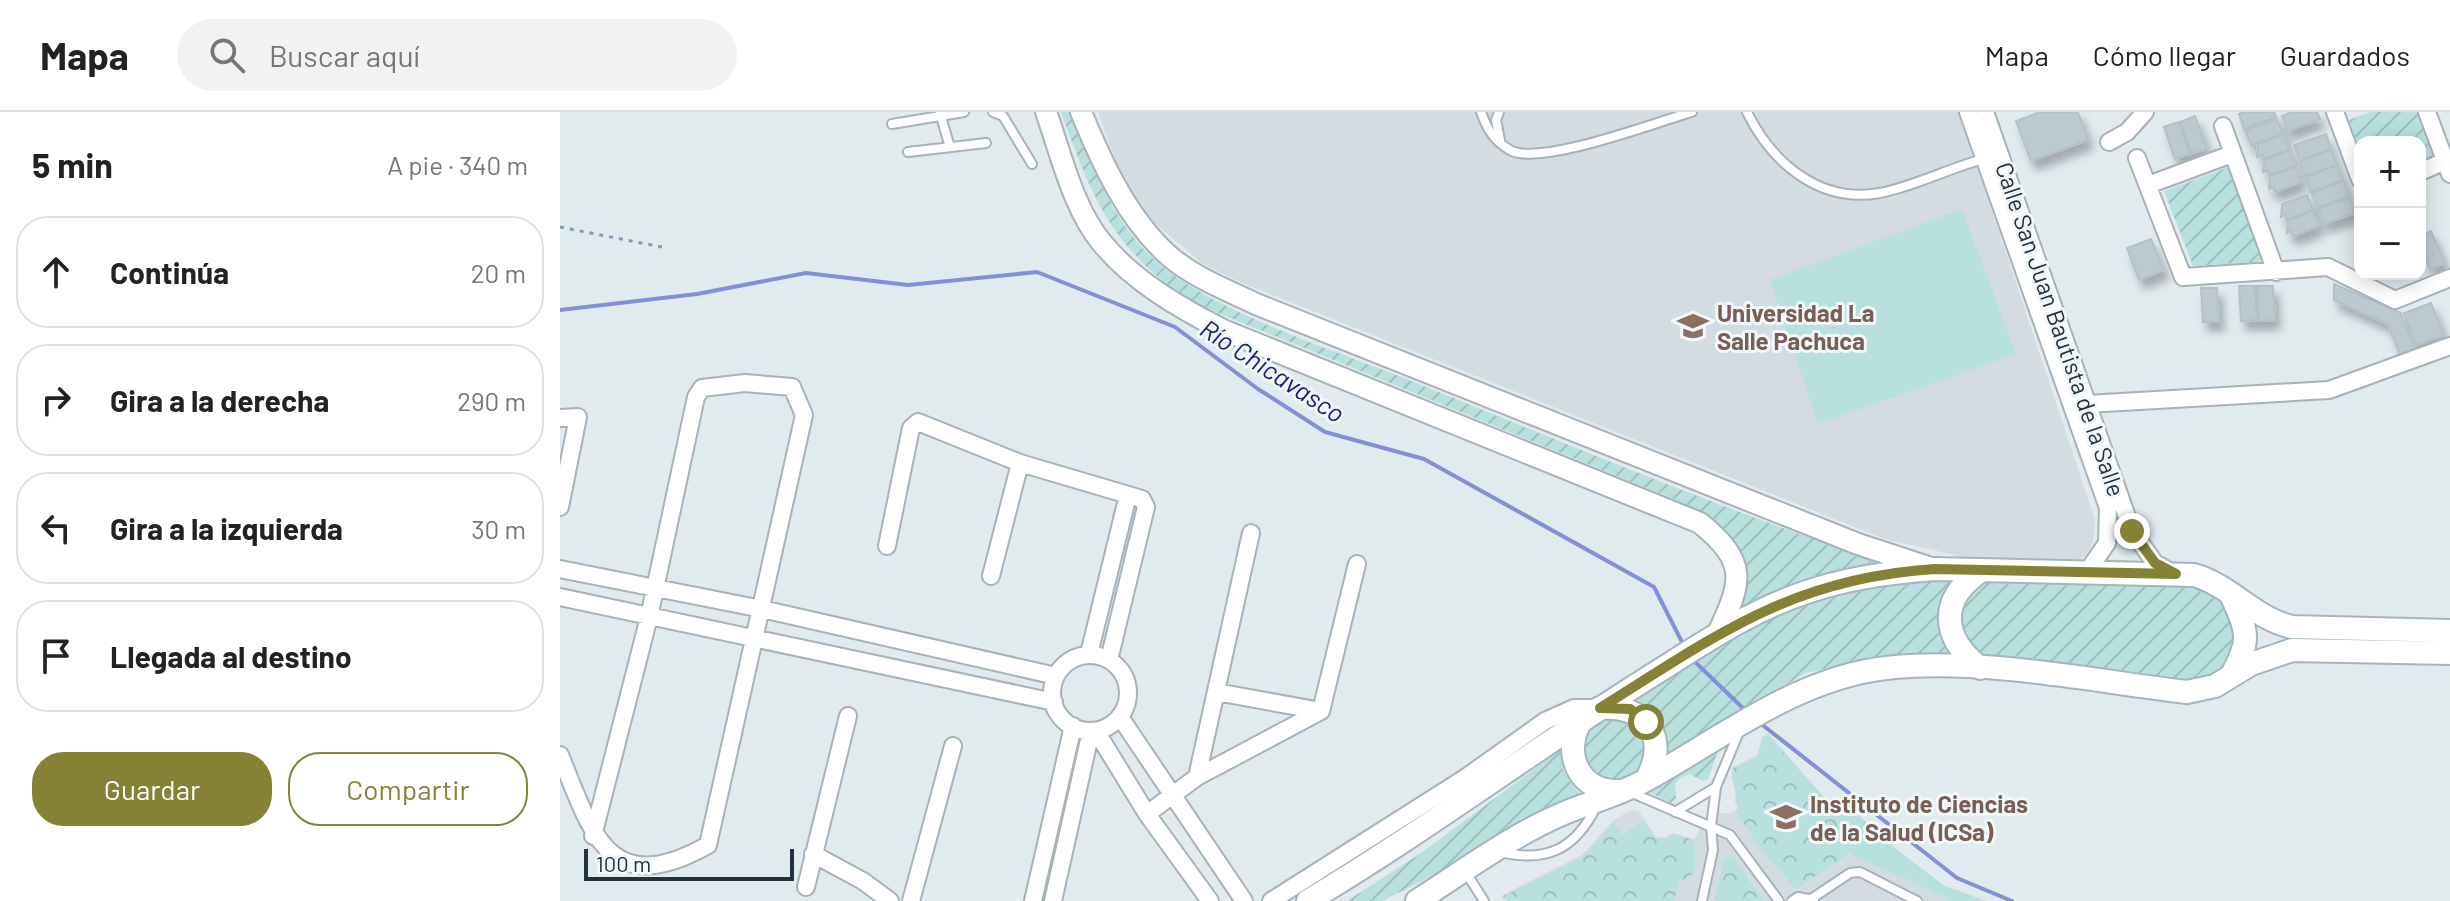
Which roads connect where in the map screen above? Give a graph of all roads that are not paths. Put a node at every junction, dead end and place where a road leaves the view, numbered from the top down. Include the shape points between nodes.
1 (964, 112) edge
2 (993, 112) edge
3 (1046, 112) edge
4 (1081, 112) edge
5 (1481, 112) edge
6 (1499, 112) edge
7 (1692, 112) edge
8 (1747, 112) edge
9 (1968, 112) edge
10 (1985, 112) edge
11 (2145, 112) edge
12 (2427, 112) edge
13 (940, 113) edge
14 (2337, 113) edge
15 (892, 124) dead end
16 (2223, 126) dead end
17 (1500, 140) junction
18 (2109, 142) dead end
19 (986, 143) dead end
20 (949, 144) junction
21 (908, 152) dead end
22 (2232, 154) junction
23 (1992, 158) junction
24 (2137, 158) dead end
25 (2354, 162) edge
26 (1032, 164) dead end
27 (2447, 168) edge
28 (2426, 171) edge
29 (2148, 185) junction
30 (2276, 272) junction
31 (2450, 278) edge
32 (2450, 346) edge
33 (2087, 404) junction
34 (560, 418) edge
35 (1020, 463) junction
36 (1128, 495) junction
37 (560, 507) edge
38 (1251, 533) dead end
39 (887, 546) dead end
40 (1357, 564) dead end
41 (560, 569) edge
42 (1935, 569) junction
43 (1982, 570) junction
44 (2087, 572) junction
45 (2176, 574) junction
46 (991, 576) dead end
47 (654, 589) junction
48 (2231, 593) junction
49 (560, 597) edge
50 (762, 609) junction
51 (649, 617) junction
52 (2450, 631) edge
53 (1709, 640) junction
54 (756, 641) junction
55 (2450, 653) edge
56 (1089, 654) junction
57 (1109, 660) junction
58 (1980, 668) junction
59 (1056, 676) junction
60 (2230, 677) junction
61 (1216, 692) junction
62 (1054, 702) junction
63 (1321, 711) junction
64 (1591, 713) junction
65 (848, 716) dead end
66 (1120, 717) junction
67 (1748, 721) junction
68 (1073, 726) junction
69 (1093, 731) junction
70 (953, 746) dead end
71 (560, 755) edge
72 (1197, 777) junction
73 (1636, 786) junction
74 (1716, 787) junction
75 (1173, 795) junction
76 (1675, 812) junction
77 (1147, 814) junction
78 (1428, 814) junction
79 (1711, 826) junction
80 (593, 836) junction
81 (813, 854) junction
82 (1465, 871) junction
83 (1038, 877) junction
84 (1441, 886) junction
85 (806, 887) dead end
86 (1054, 900) edge
87 (1813, 900) edge
88 (890, 901) edge
89 (911, 901) edge
90 (1033, 901) edge
91 (1210, 901) edge
92 (1244, 901) edge
93 (1271, 901) edge
94 (1308, 901) edge
95 (1327, 901) edge
96 (1404, 901) edge
97 (1417, 901) edge
98 (1484, 901) edge
99 (1702, 901) edge
100 (1779, 901) edge
101 (1792, 901) edge
102 (1917, 901) edge

1 - 13 lane
2 - 26 lane via 1003,116
3 - 53 street via 1075,192 1101,242 1138,278 1183,309 1223,330 1700,523 1725,543 1736,567 1736,595
4 - 42 street via 1101,161 1144,230 1196,275 1270,310 1799,521
5 - 17 lane via 1489,133
6 - 17 lane
7 - 17 lane via 1544,156 1510,150
8 - 23 lane via 1780,161 1811,183 1842,193 1879,193
9 - 23 street, Calle San Juan Bautista de la Salle
10 - 23 street, Calle San Juan Bautista de la Salle
11 - 18 street
12 - 27 street
13 - 15 lane
13 - 20 lane
14 - 25 street
16 - 22 street
19 - 20 lane
20 - 21 lane
22 - 29 street
22 - 30 street
23 - 33 street, Calle San Juan Bautista de la Salle
23 - 44 street, Calle San Juan Bautista de la Salle via 2108,508 2107,543
24 - 29 street
27 - 28 street
29 - 30 street via 2183,277
30 - 31 street via 2328,267 2395,300
32 - 33 street via 2329,390
33 - 45 street, Calle San Juan Bautista de la Salle via 2137,541 2155,563
34 - 37 street via 578,417
35 - 36 street
35 - 39 street via 918,422 911,428
35 - 46 street
36 - 56 street
36 - 57 street via 1142,499 1146,507
38 - 61 street
40 - 63 street
41 - 47 street
42 - 43 main road
42 - 53 main road via 1804,592
43 - 44 main road
43 - 58 main road via 1958,592 1950,615 1954,642
44 - 45 main road
45 - 48 main road via 2212,580
47 - 50 street
47 - 50 street via 696,397 702,388 774,383 792,387 804,415
47 - 51 street
48 - 52 main road via 2271,622 2292,627
48 - 60 main road via 2247,643
49 - 51 street
50 - 54 street
50 - 59 street
51 - 54 street
51 - 80 street
53 - 64 main road
54 - 62 street
54 - 80 street via 708,845 677,864 643,870 606,855
55 - 60 main road via 2292,650
56 - 57 street
56 - 59 street via 1068,662
57 - 66 street via 1122,671 1128,686
58 - 60 main road via 2187,692
58 - 67 main road via 1886,667 1820,684
59 - 62 street
61 - 63 street
61 - 72 street
62 - 68 street via 1058,714
63 - 72 street
64 - 73 main road via 1571,744 1576,768 1599,789
64 - 73 main road via 1630,709 1646,722 1656,747 1652,769
64 - 78 main road
65 - 81 street
66 - 69 street
66 - 75 street
67 - 73 main road
67 - 74 lane
68 - 69 street
68 - 83 street
69 - 77 street
69 - 86 street
70 - 89 street
71 - 80 street
72 - 75 street
73 - 76 lane
73 - 82 main road via 1563,813
74 - 76 lane
74 - 79 lane
75 - 77 street
75 - 92 street
76 - 79 lane
77 - 91 street
78 - 93 street
78 - 94 main road
78 - 95 main road via 1408,850
79 - 99 lane via 1713,850
79 - 100 lane via 1743,848
81 - 85 street
81 - 88 street
82 - 84 main road
82 - 98 lane
83 - 86 street
83 - 90 street
84 - 96 main road
84 - 97 main road
87 - 101 lane
87 - 102 lane via 1850,873 1860,872

